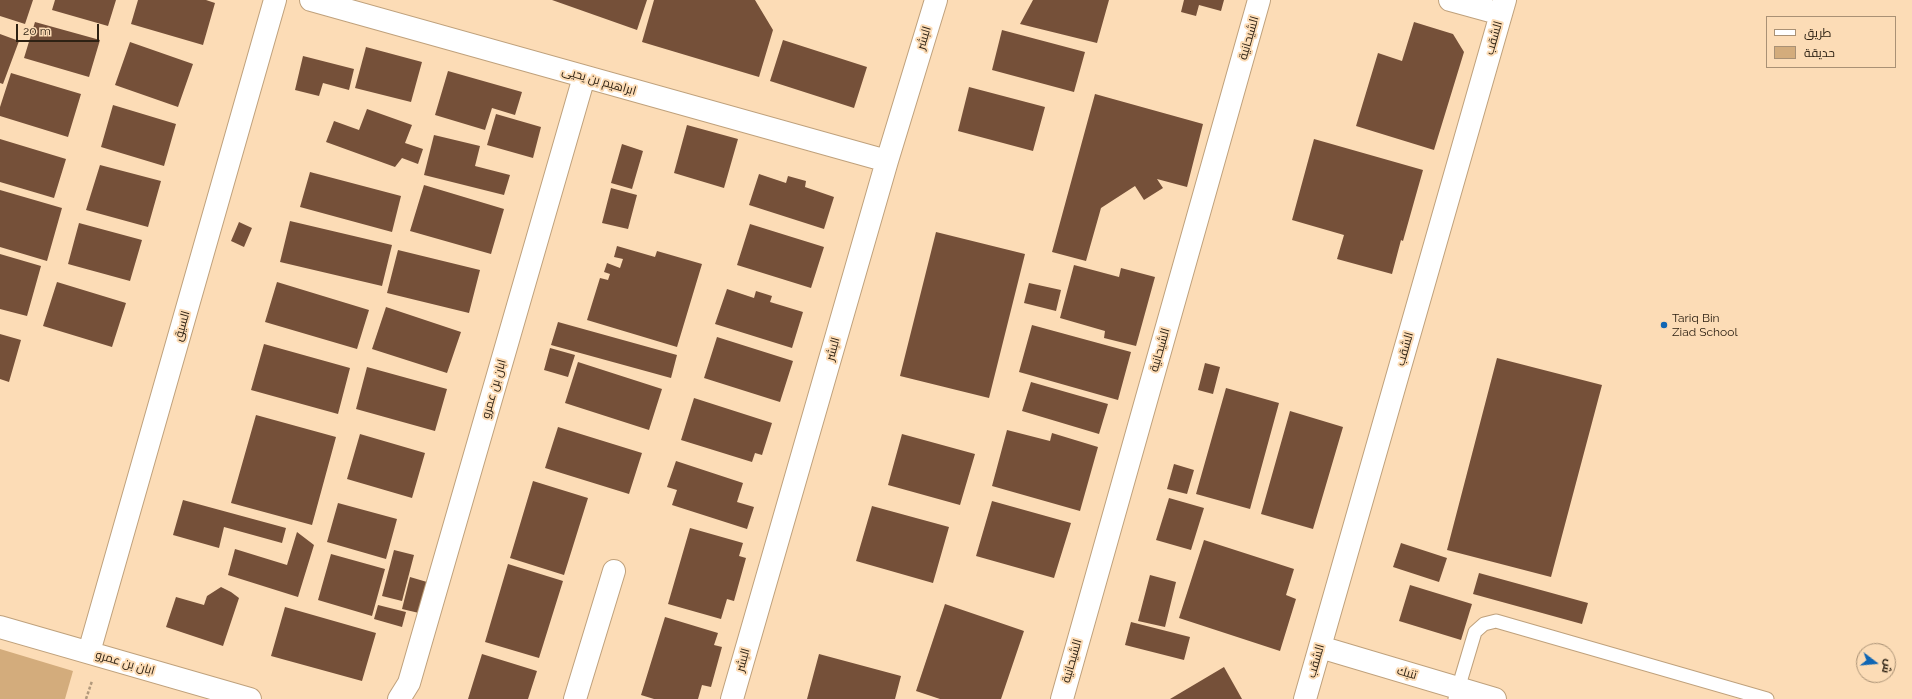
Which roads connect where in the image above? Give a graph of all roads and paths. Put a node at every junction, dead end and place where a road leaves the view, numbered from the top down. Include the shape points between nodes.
1 (275, 0) edge
2 (311, 0) edge
3 (936, 0) edge
4 (1259, 0) edge
5 (1450, 0) edge
6 (1503, 7) edge
7 (584, 77) junction
8 (887, 161) junction
9 (614, 571) dead end
10 (0, 627) edge
11 (1320, 647) junction
12 (89, 652) junction
13 (1456, 693) edge
14 (250, 699) edge
15 (399, 699) edge
16 (575, 699) edge
17 (732, 699) edge
18 (1062, 699) edge
19 (1305, 699) edge
20 (1495, 699) edge
21 (1767, 699) edge

1 - 12 street, السيق
2 - 7 street, ابراهيم بن يحيى
3 - 8 street, البشر
4 - 18 street, الشيحانية
5 - 6 street
6 - 11 street, الشقب
7 - 8 street, ابراهيم بن يحيى
7 - 15 street, ابان بن عمرو via 412,675
8 - 17 street, البشر
9 - 16 street
10 - 12 street, ابان بن عمرو
11 - 13 street, تنبك
11 - 19 street, الشقب
12 - 14 street, ابان بن عمرو
13 - 20 street, تنبك
13 - 21 lane via 1475,632 1484,624 1496,621

